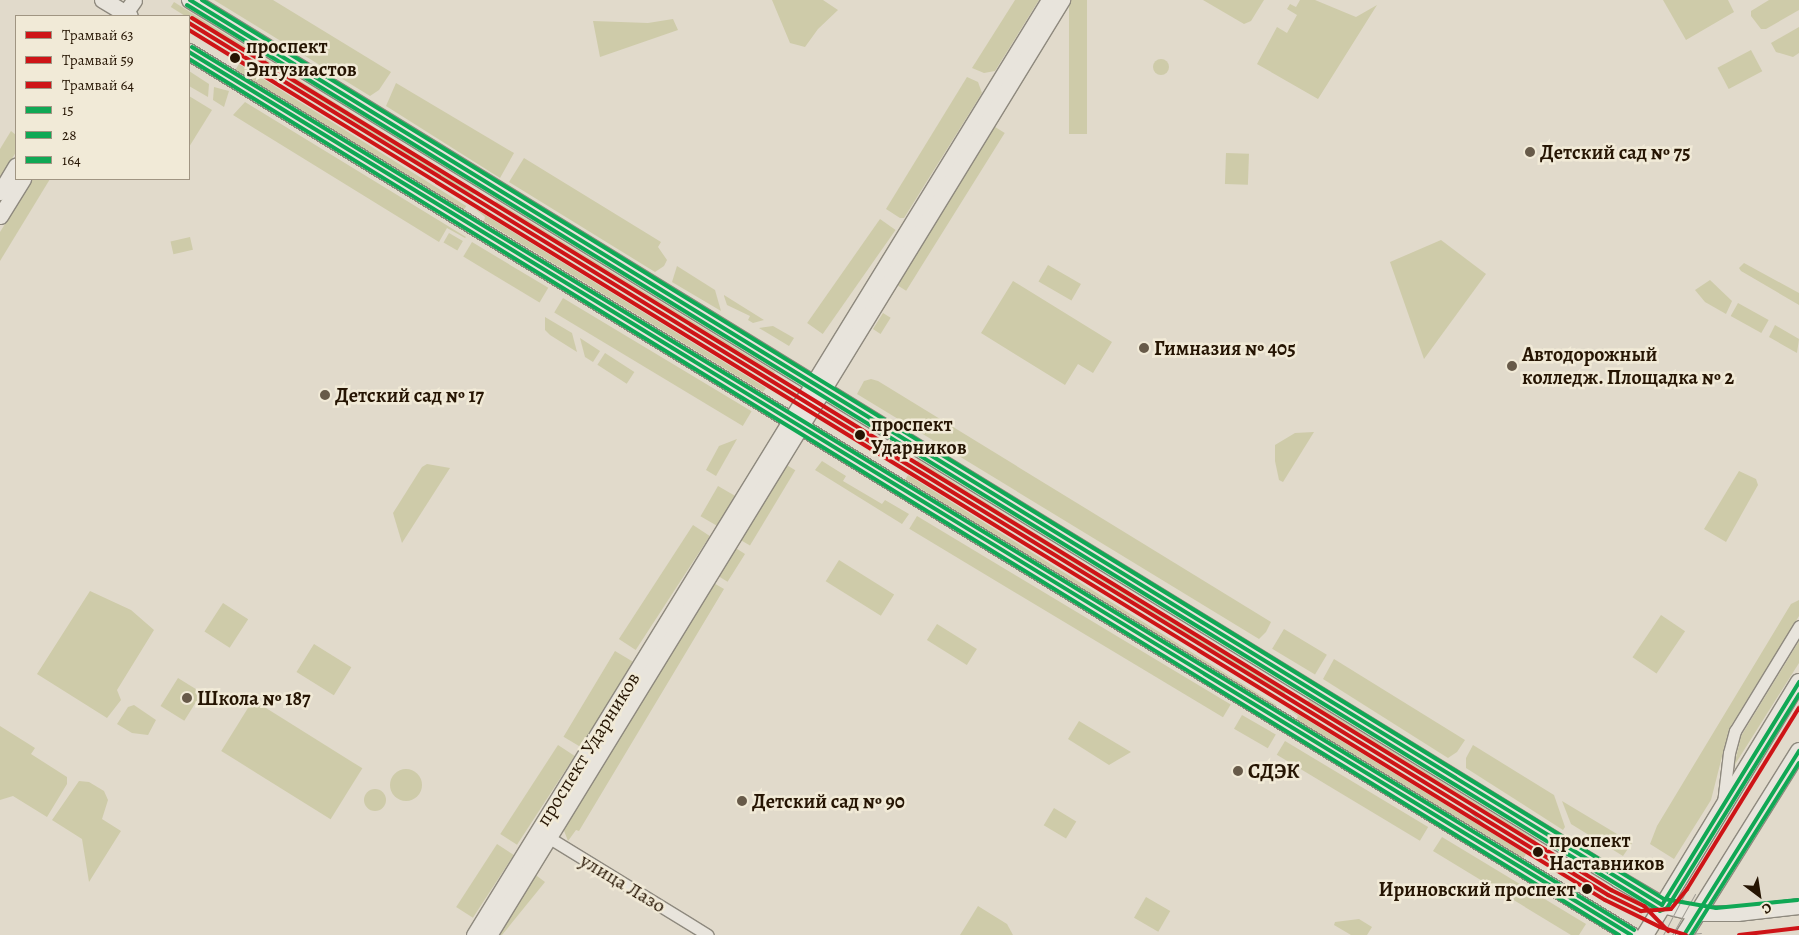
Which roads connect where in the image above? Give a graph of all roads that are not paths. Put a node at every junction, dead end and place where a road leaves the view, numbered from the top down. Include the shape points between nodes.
1 (190, 0) edge
2 (1049, 0) edge
3 (1062, 0) edge
4 (190, 53) edge
5 (15, 167) edge
6 (22, 180) edge
7 (0, 192) edge
8 (0, 216) edge
9 (818, 386) junction
10 (795, 423) junction
11 (1799, 626) edge
12 (1799, 682) edge
13 (1799, 751) edge
14 (1723, 805) junction
15 (543, 834) junction
16 (1662, 905) junction
17 (1799, 906) edge
18 (1697, 912) junction
19 (474, 935) edge
20 (489, 935) edge
21 (708, 935) edge
22 (1631, 935) edge
23 (1645, 935) edge
24 (1684, 935) edge

1 - 9 main road
2 - 9 street, проспект Ударников
3 - 9 street, проспект Ударников
4 - 10 main road
5 - 7 street
6 - 8 street
9 - 10 street, проспект Ударников
9 - 16 main road
10 - 15 street, проспект Ударников
10 - 22 main road
11 - 14 street via 1735,731
12 - 14 main road
13 - 18 main road
14 - 16 main road
15 - 19 street, проспект Ударников
15 - 20 street, проспект Ударников
15 - 21 street, улица Лазо
16 - 18 main road
16 - 23 main road
17 - 18 street via 1737,913
18 - 24 main road

